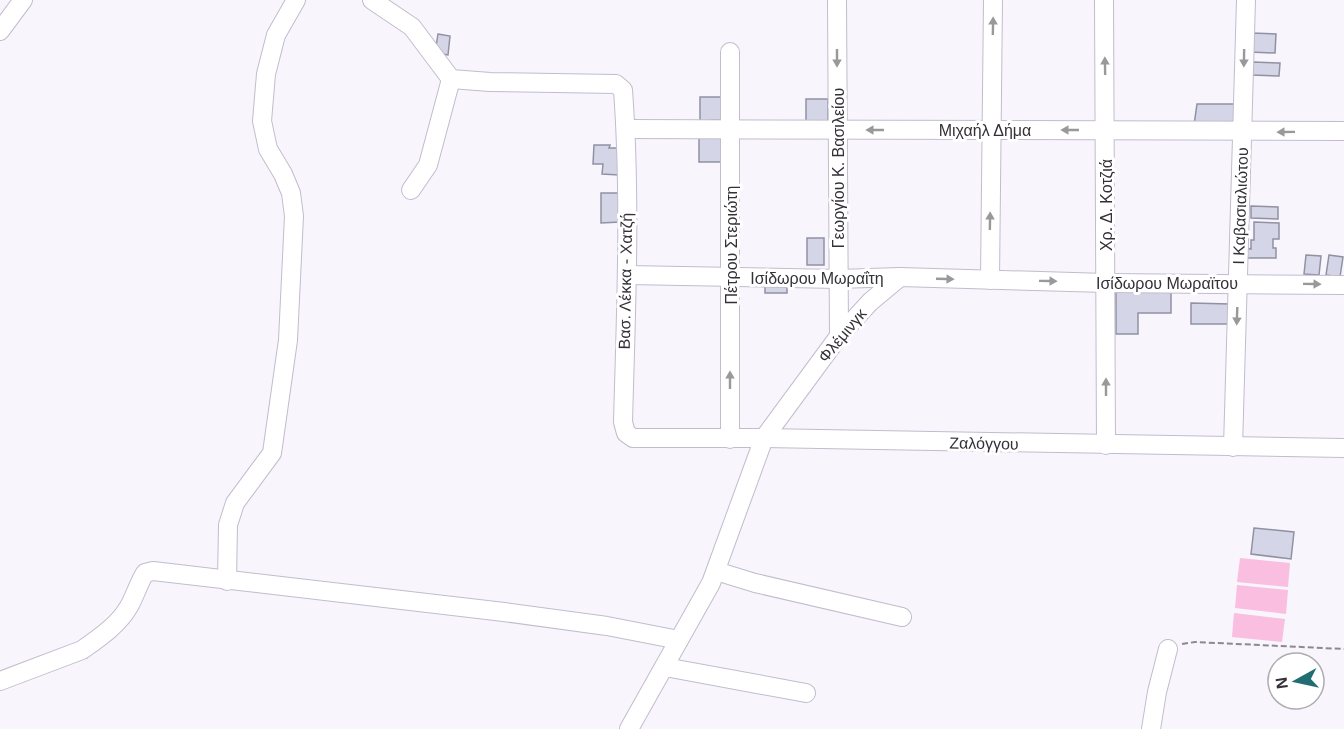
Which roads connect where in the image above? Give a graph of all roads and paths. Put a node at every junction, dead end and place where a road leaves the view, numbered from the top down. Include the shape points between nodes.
1 (23, 0) edge
2 (296, 0) edge
3 (372, 0) edge
4 (837, 0) edge
5 (993, 0) edge
6 (1104, 0) edge
7 (1246, 0) edge
8 (0, 31) edge
9 (730, 52) dead end
10 (451, 79) junction
11 (626, 129) junction
12 (730, 130) junction
13 (838, 130) junction
14 (991, 130) junction
15 (1106, 130) junction
16 (1344, 131) edge
17 (1243, 132) junction
18 (411, 190) dead end
19 (627, 275) junction
20 (731, 277) junction
21 (900, 278) junction
22 (838, 279) junction
23 (990, 280) junction
24 (1106, 283) junction
25 (1238, 283) junction
26 (1344, 285) edge
27 (839, 336) junction
28 (626, 433) joint
29 (764, 438) junction
30 (730, 439) junction
31 (1106, 445) junction
32 (1233, 447) junction
33 (1344, 448) edge
34 (716, 571) junction
35 (228, 580) junction
36 (902, 617) dead end
37 (679, 640) junction
38 (1168, 649) joint
39 (1344, 649) edge
40 (665, 667) junction
41 (0, 681) edge
42 (806, 693) dead end
43 (629, 729) edge
44 (1151, 729) edge

1 - 8 street
2 - 35 street via 276,35 266,74 262,121 268,149 291,193 294,216 288,340 272,453 235,503 228,525
3 - 10 street via 412,27
4 -> 13 street, Γεωργίου Κ. Βασιλείου
14 -> 5 street
15 -> 6 street, Χρ. Δ. Κοτζιά
7 -> 17 street, Ι Καβασιαλιώτου
9 - 12 street, Πέτρου Στεριώτη
10 - 11 street, Βασ. Λέκκα - Χατζή via 616,84 623,90
10 - 18 street via 428,165
11 - 12 street, Μιχαήλ Δήμα
11 - 19 street, Βασ. Λέκκα - Χατζή
12 - 13 street, Μιχαήλ Δήμα
12 - 20 street, Πέτρου Στεριώτη
14 -> 13 street, Μιχαήλ Δήμα
13 - 22 street, Γεωργίου Κ. Βασιλείου
15 -> 14 street, Μιχαήλ Δήμα
23 -> 14 street
15 - 17 street, Μιχαήλ Δήμα
15 - 24 street, Χρ. Δ. Κοτζιά
16 -> 17 street, Μιχαήλ Δήμα
17 - 25 street, Ι Καβασιαλιώτου
19 - 20 street, Ισίδωρου Μωραΐτη
19 - 28 street, Βασ. Λέκκα - Χατζή via 623,422
20 - 22 street, Ισίδωρου Μωραΐτη
30 -> 20 street, Πέτρου Στεριώτη
21 - 22 street, Ισίδωρου Μωραΐτη
21 -> 23 street
21 - 27 street, Φλέμινγκ via 870,302
22 - 27 street, Γεωργίου Κ. Βασιλείου
23 -> 24 street, Ισίδωρου Μωραϊτου
24 - 25 street, Ισίδωρου Μωραϊτου
31 -> 24 street, Χρ. Δ. Κοτζιά
25 -> 26 street, Ισίδωρου Μωραϊτου
25 -> 32 street, Ι Καβασιαλιώτου
27 - 29 street, Φλέμινγκ
28 - 30 street, Ζαλόγγου via 633,438
29 - 30 street, Ζαλόγγου
29 - 31 street, Ζαλόγγου
29 - 34 street, Φλέμινγκ
31 - 32 street, Ζαλόγγου
32 - 33 street, Ζαλόγγου
34 - 36 street
34 - 37 street, Φλέμινγκ
35 - 37 street via 504,612
35 - 41 street via 167,571 145,573 128,607 92,643
37 - 40 street, Φλέμινγκ
38 - 39 path via 1196,642
38 - 44 street
40 - 42 street
40 - 43 street, Φλέμινγκ

